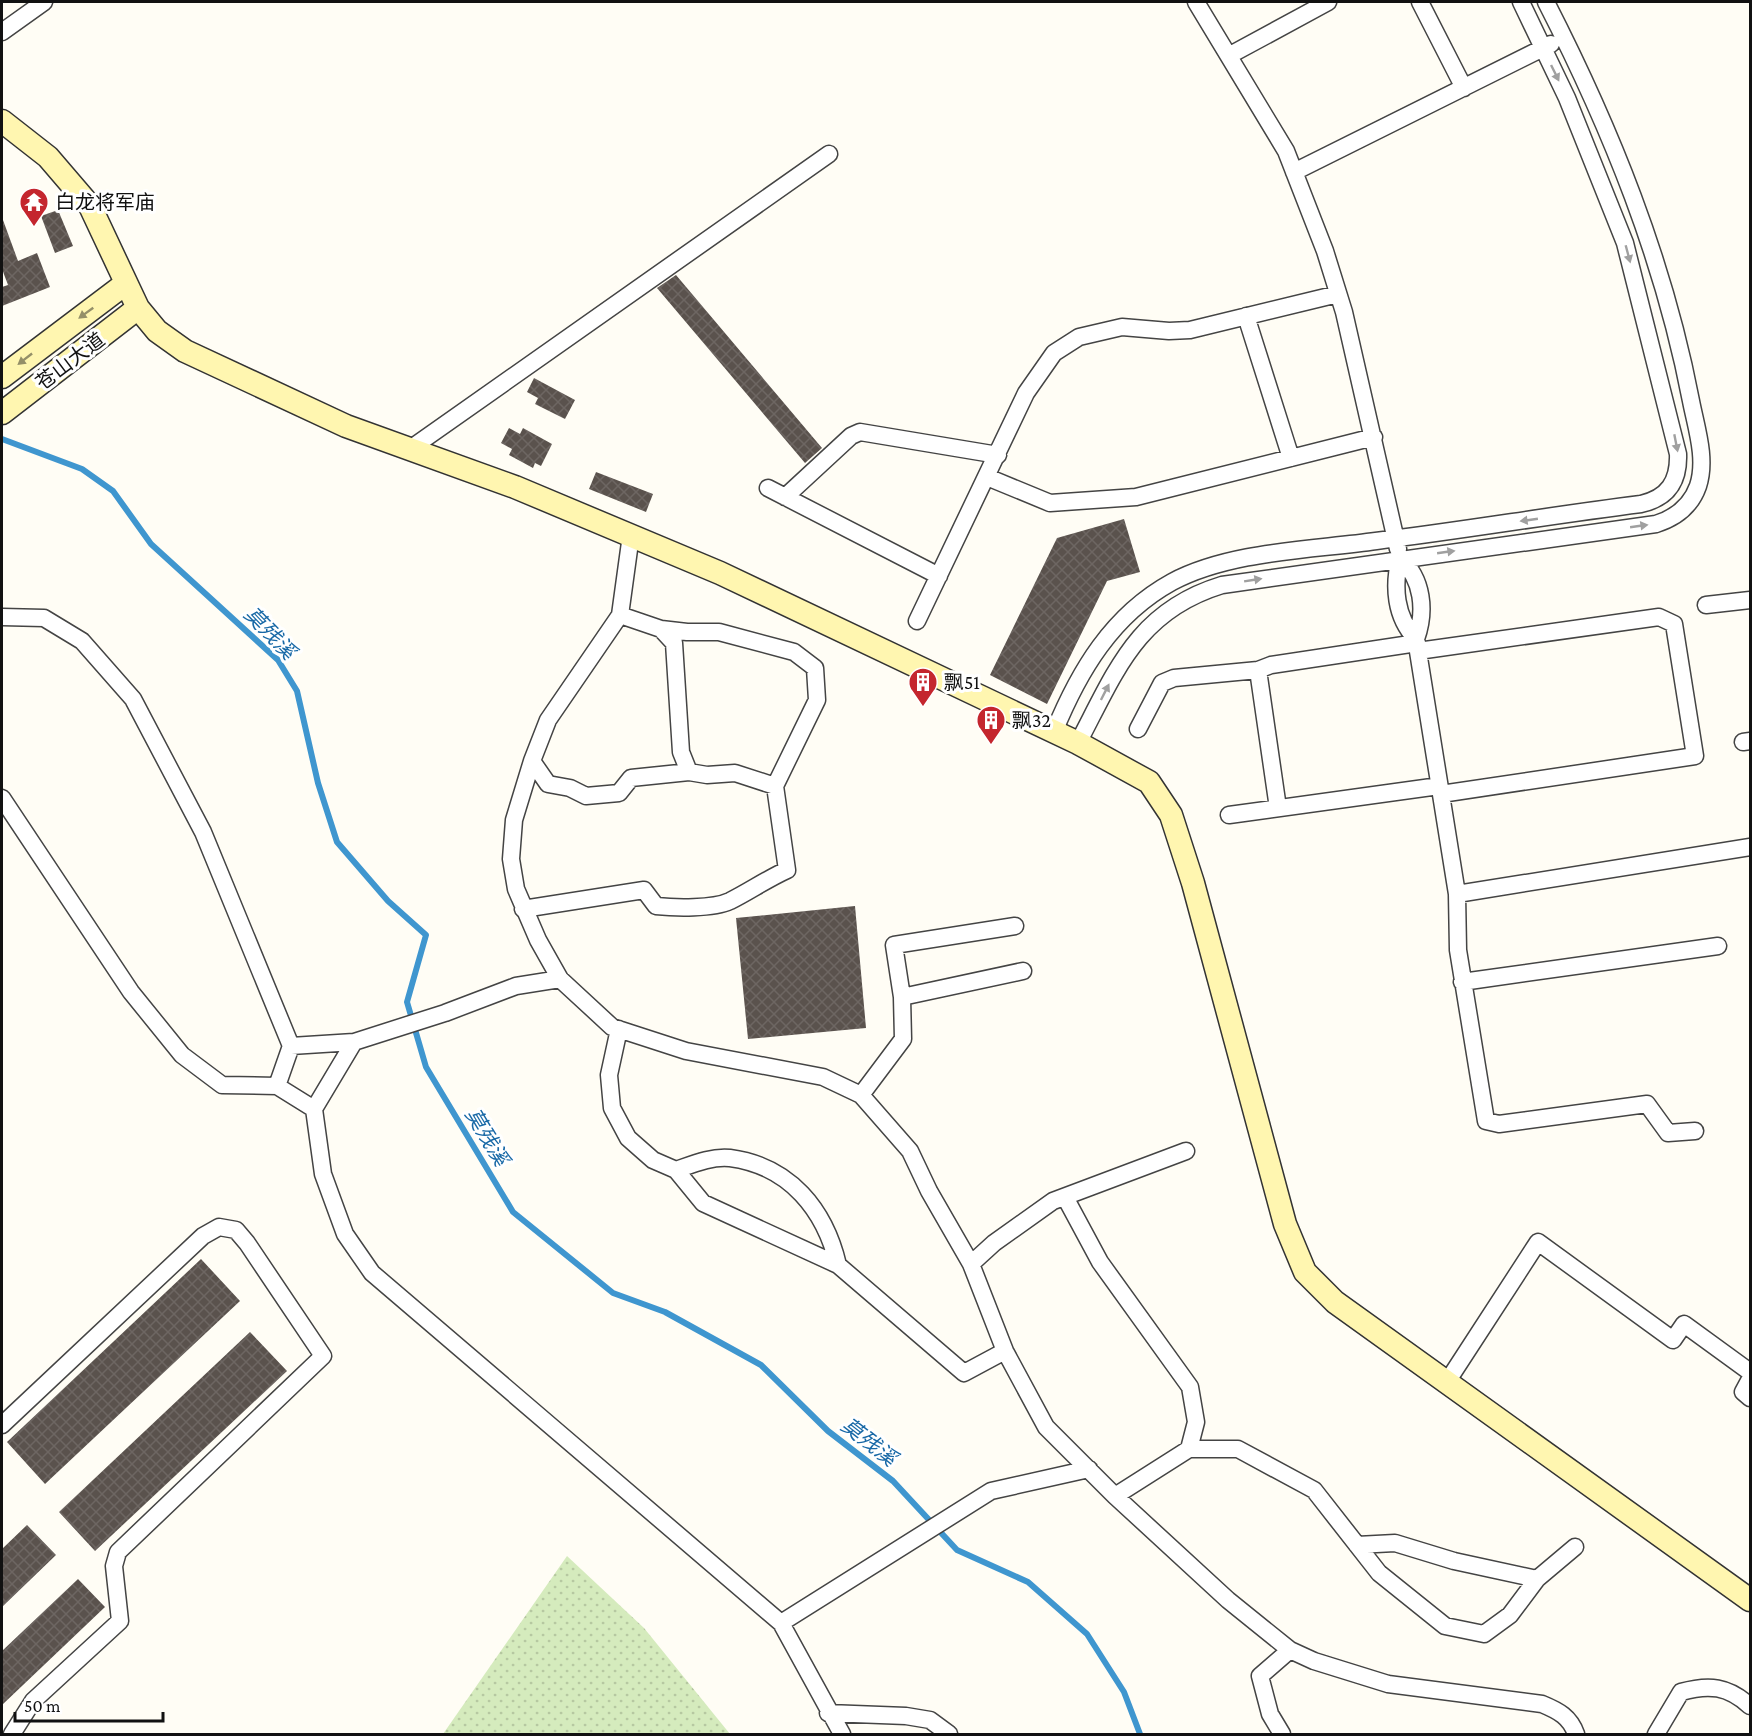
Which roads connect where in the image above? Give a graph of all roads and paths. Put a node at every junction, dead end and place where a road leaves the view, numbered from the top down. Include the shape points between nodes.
1 (44, 2) edge
2 (1196, 2) edge
3 (1328, 2) edge
4 (1420, 2) edge
5 (1521, 2) edge
6 (1546, 2) edge
7 (2, 32) edge
8 (1564, 37) junction
9 (1544, 48) junction
10 (1230, 55) junction
11 (1464, 88) junction
12 (2, 121) edge
13 (830, 154) dead end
14 (1294, 172) junction
15 (125, 284) junction
16 (1338, 294) junction
17 (138, 308) junction
18 (1246, 316) junction
19 (2, 377) edge
20 (2, 412) edge
21 (1374, 437) junction
22 (410, 449) junction
23 (998, 455) junction
24 (1291, 458) junction
25 (987, 477) junction
26 (768, 488) dead end
27 (785, 497) junction
28 (631, 535) junction
29 (1396, 539) junction
30 (1400, 558) junction
31 (939, 576) junction
32 (1750, 600) edge
33 (1706, 605) dead end
34 (620, 615) junction
35 (2, 617) edge
36 (917, 621) dead end
37 (661, 629) junction
38 (1105, 638) junction
39 (1417, 645) junction
40 (1126, 654) junction
41 (1258, 670) junction
42 (1138, 729) dead end
43 (1054, 732) junction
44 (1078, 743) junction
45 (532, 761) junction
46 (689, 772) junction
47 (775, 786) junction
48 (1440, 790) junction
49 (2, 798) edge
50 (1278, 808) junction
51 (1229, 815) dead end
52 (1750, 848) edge
53 (1457, 894) junction
54 (523, 909) junction
55 (1015, 926) dead end
56 (1718, 946) dead end
57 (1023, 971) dead end
58 (560, 979) junction
59 (1462, 982) junction
60 (902, 997) junction
61 (619, 1029) junction
62 (354, 1042) junction
63 (291, 1046) junction
64 (277, 1086) junction
65 (861, 1095) junction
66 (314, 1109) junction
67 (1695, 1131) dead end
68 (1186, 1151) dead end
69 (676, 1170) junction
70 (1065, 1197) junction
71 (971, 1264) junction
72 (838, 1265) junction
73 (1005, 1351) junction
74 (1750, 1372) edge
75 (1750, 1379) edge
76 (1447, 1382) junction
77 (1750, 1398) edge
78 (2, 1425) edge
79 (1189, 1449) junction
80 (1089, 1469) junction
81 (1115, 1496) junction
82 (1357, 1545) junction
83 (1575, 1546) dead end
84 (1537, 1579) junction
85 (1750, 1600) edge
86 (781, 1623) junction
87 (1290, 1650) junction
88 (1750, 1706) edge
89 (828, 1713) junction
90 (12, 1734) edge
91 (842, 1734) edge
92 (949, 1734) edge
93 (1282, 1734) edge
94 (1576, 1734) edge
95 (1656, 1734) edge

1 - 7 street
2 - 10 street
3 - 10 street
4 - 11 street
5 - 9 street
6 - 8 street
8 - 9 street
30 -> 8 street via 1656,524 1678,514 1698,485 1700,451 1679,342 1649,239 1588,84
9 - 11 street
9 -> 29 street via 1625,243 1671,417 1678,454 1675,480 1664,496 1641,504
10 - 14 street via 1286,151
11 - 14 street
12 - 15 street via 48,157 90,206
13 - 22 street
14 - 16 street
15 - 17 street
15 -> 19 street, 苍山大道
16 - 18 street
16 - 21 street
17 - 20 street, 苍山大道
17 - 22 street via 165,337 201,360 346,426
18 - 23 street via 1190,330 1122,327 1079,337 1054,353 1040,370
18 - 24 street
21 - 24 street
21 - 29 street
22 - 28 street
23 - 25 street
23 - 27 street via 860,432
24 - 25 street via 1136,497 1070,503 1050,503
25 - 31 street
26 - 27 street
27 - 31 street
28 - 34 street
28 - 43 street via 720,573
29 - 30 street
29 - 38 street via 1248,559 1193,573 1152,595
30 - 39 street via 1395,577 1397,597 1405,625
30 - 39 street via 1416,574 1419,588 1421,625
40 -> 30 street via 1153,622 1206,590
31 - 36 street
32 - 33 street
34 - 37 street
34 - 45 street via 548,720
35 - 63 street via 44,618 82,641 133,699 203,832
37 - 46 street via 674,643 681,752
37 - 47 street via 719,632 795,652 815,668 817,700
38 - 40 street
38 - 43 street via 1084,666
39 - 41 street
39 - 48 street
39 - 48 street via 1659,617 1674,624 1683,666 1695,756
44 -> 40 street
41 - 42 street via 1174,678 1162,683
41 - 50 street
43 - 44 street
44 - 76 street via 1149,782 1171,815 1289,1238 1305,1272 1335,1302
45 - 46 street via 548,784 586,796 619,793 631,777
45 - 54 street via 514,820 512,859
46 - 47 street via 735,774
47 - 54 street via 787,870 728,903 656,906 644,890
48 - 50 street
48 - 53 street
49 - 64 street via 130,992 182,1055 222,1085
50 - 51 street
52 - 53 street
53 - 59 street via 1456,933
54 - 58 street
55 - 60 street via 894,945
56 - 59 street
57 - 60 street
58 - 61 street
58 - 62 street via 516,986
59 - 67 street via 1486,1121 1499,1124 1647,1104 1664,1131
60 - 65 street via 903,1040
61 - 65 street via 686,1051 824,1077
61 - 69 street via 609,1075 612,1108 628,1138 652,1160
62 - 63 street
62 - 66 street
63 - 64 street
64 - 66 street
65 - 71 street via 910,1151
66 - 86 street via 323,1174 345,1234 372,1273
68 - 70 street
69 - 72 street via 703,1203 717,1212
69 - 72 street via 706,1160 729,1158 760,1167 793,1186 810,1202 831,1238
70 - 71 street via 1053,1201 994,1243
70 - 79 street via 1100,1262 1190,1387 1196,1422
71 - 73 street
72 - 73 street via 964,1373
73 - 80 street via 1046,1427
74 - 76 street via 1684,1324 1673,1340 1538,1242
75 - 77 street via 1743,1392
76 - 85 street
78 - 90 street via 203,1236 219,1227 236,1230 247,1243 324,1356 118,1552 114,1566 120,1622 33,1701
79 - 81 street
79 - 82 street via 1238,1449 1314,1490
80 - 81 street
80 - 86 street via 991,1491
81 - 87 street via 1228,1600
82 - 84 street via 1395,1543
82 - 84 street via 1379,1573 1446,1626 1484,1634 1510,1615
83 - 84 street
86 - 89 street
87 - 93 street via 1260,1676 1270,1714
87 - 94 street via 1388,1684 1542,1704 1560,1711 1573,1724
88 - 95 street via 1738,1695 1704,1685 1681,1692
89 - 91 street
89 - 92 street via 930,1720

